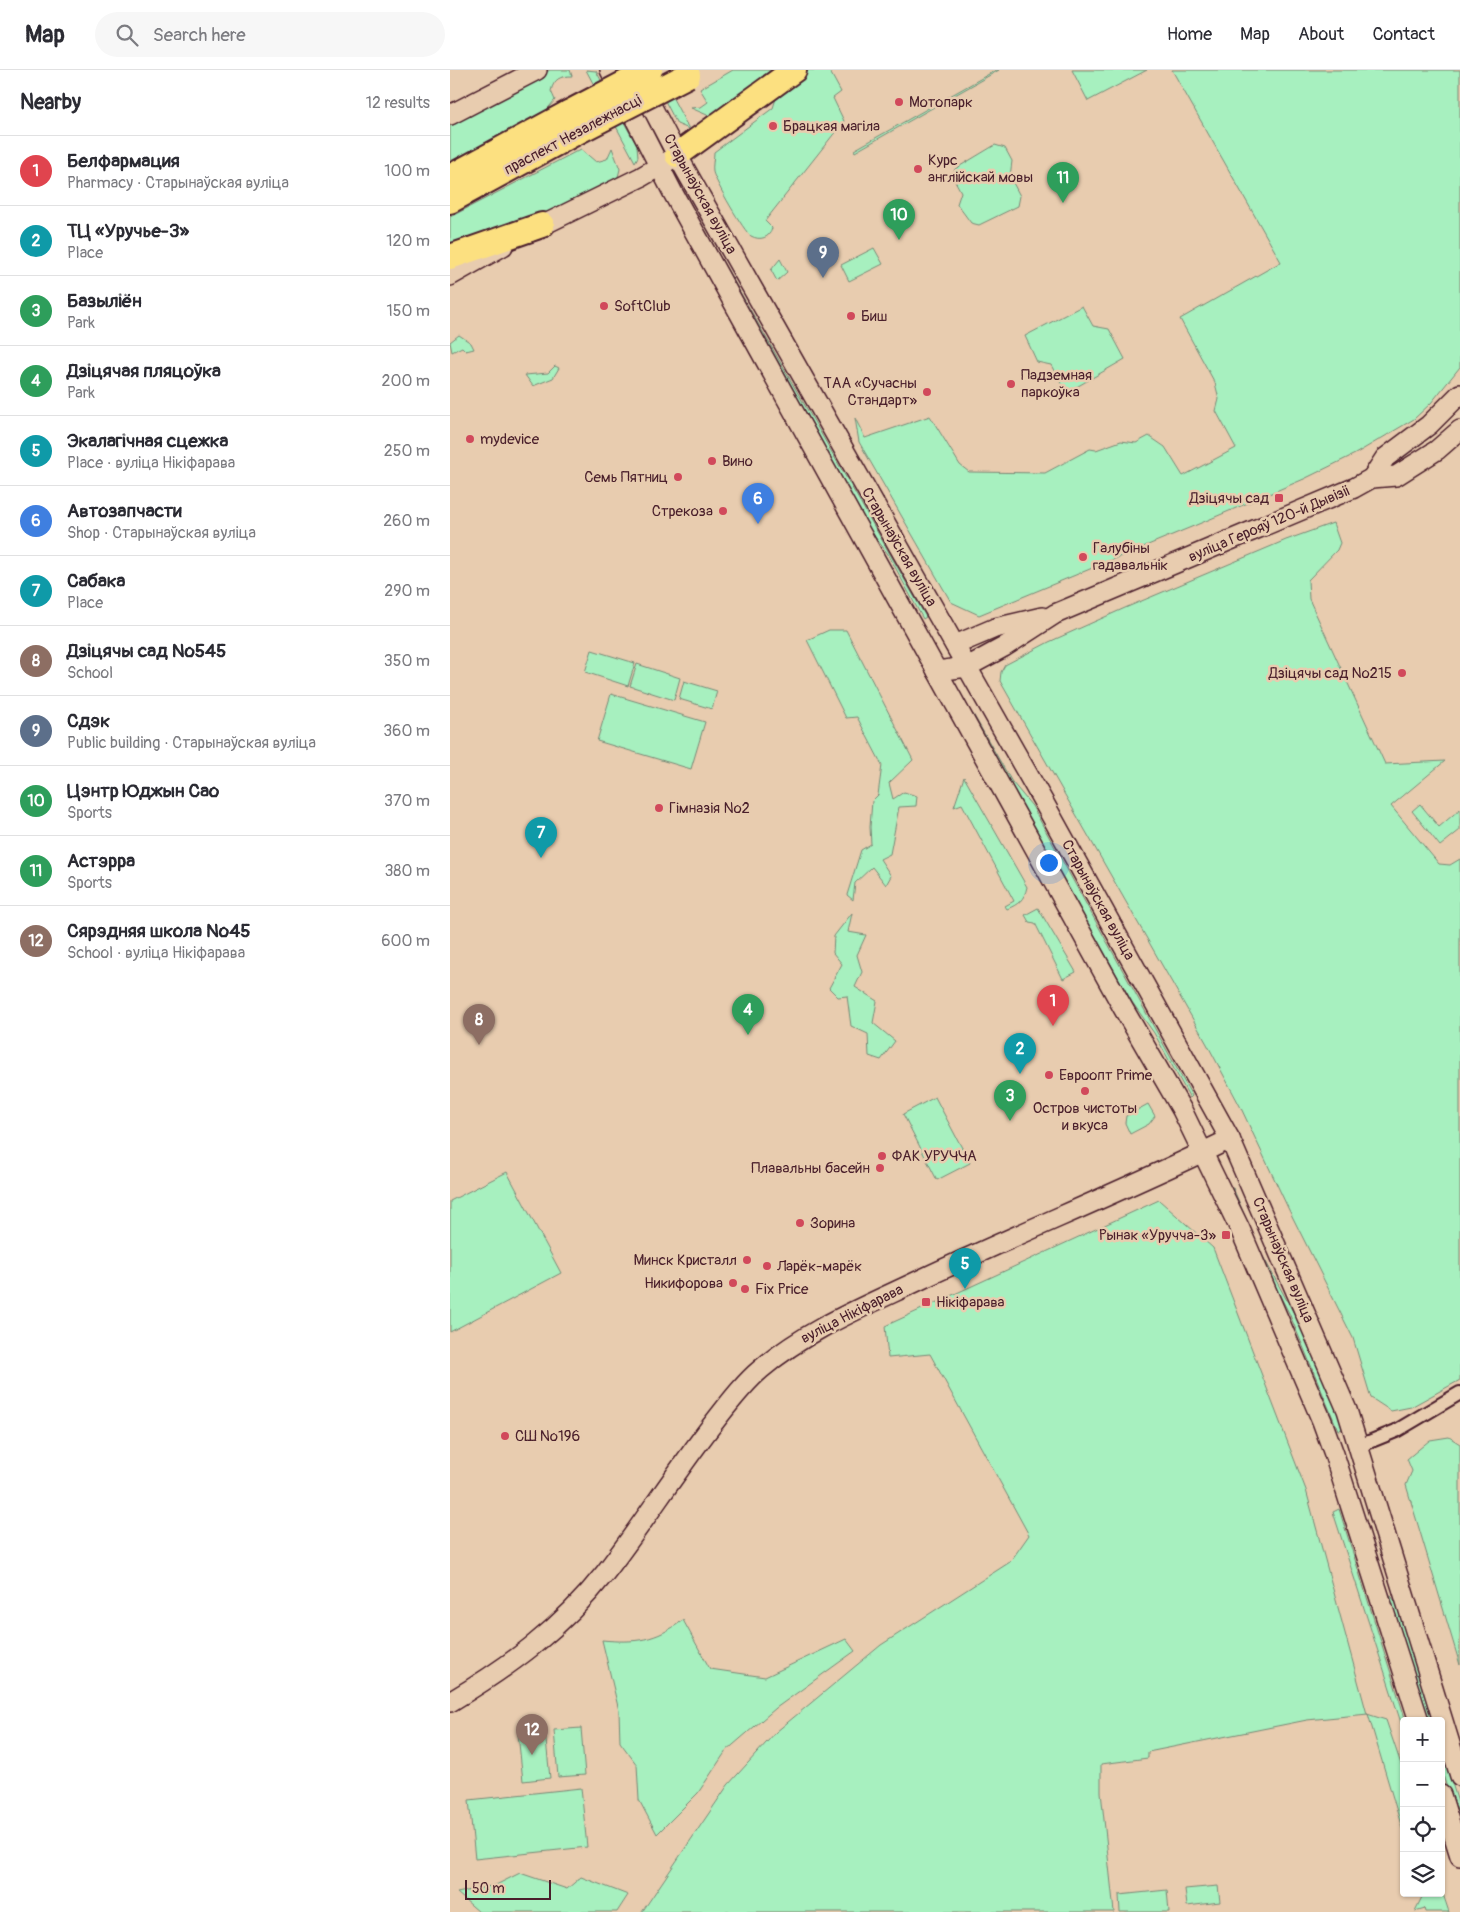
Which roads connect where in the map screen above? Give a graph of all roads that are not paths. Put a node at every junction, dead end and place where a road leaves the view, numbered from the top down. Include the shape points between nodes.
1 (537, 70) edge
2 (610, 70) edge
3 (633, 70) edge
4 (650, 70) edge
5 (794, 70) edge
6 (692, 72) edge
7 (450, 115) edge
8 (574, 122) junction
9 (668, 161) junction
10 (450, 177) edge
11 (450, 201) edge
12 (542, 225) junction
13 (450, 257) edge
14 (450, 276) edge
15 (1460, 394) edge
16 (1460, 430) edge
17 (1372, 478) junction
18 (1055, 614) junction
19 (955, 646) junction
20 (967, 667) junction
21 (937, 671) junction
22 (1230, 1139) junction
23 (1202, 1152) junction
24 (1460, 1393) edge
25 (1359, 1446) junction
26 (1334, 1454) junction
27 (450, 1702) edge
28 (1417, 1717) edge
29 (1460, 1776) edge
30 (1445, 1807) edge
31 (1460, 1856) edge

1 - 7 main road
2 - 9 main road, Старынаўская вуліца
3 - 9 main road, Старынаўская вуліца
4 - 8 highway, праспект Незалежнасці, bridge
5 - 9 highway
6 - 8 highway, праспект Незалежнасці, bridge
8 - 10 highway, праспект Незалежнасці
8 - 11 highway, праспект Незалежнасці
9 - 12 main road
9 - 19 main road, Старынаўская вуліца
9 - 21 main road, Старынаўская вуліца
12 - 13 highway
12 - 14 main road
15 - 17 main road, вуліца Герояў 120-й Дывізіі via 1429,425 1385,458
16 - 17 main road, вуліца Герояў 120-й Дывізіі via 1396,476
17 - 18 main road, вуліца Герояў 120-й Дывізіі
18 - 19 main road, вуліца Герояў 120-й Дывізіі via 995,628
18 - 20 main road, вуліца Герояў 120-й Дывізіі
19 - 20 main road, Старынаўская вуліца
19 - 21 main road
20 - 21 main road
20 - 22 main road, Старынаўская вуліца
21 - 23 main road, Старынаўская вуліца
22 - 23 main road, вуліца Нікіфарава
22 - 25 main road, Старынаўская вуліца via 1347,1410
23 - 26 main road, Старынаўская вуліца via 1240,1229
23 - 27 main road, вуліца Нікіфарава via 854,1311 789,1347 759,1370 728,1404 585,1597 542,1640
24 - 25 street via 1396,1431
25 - 26 main road
25 - 29 main road, Старынаўская вуліца
26 - 28 main road, Старынаўская вуліца
30 - 31 main road

